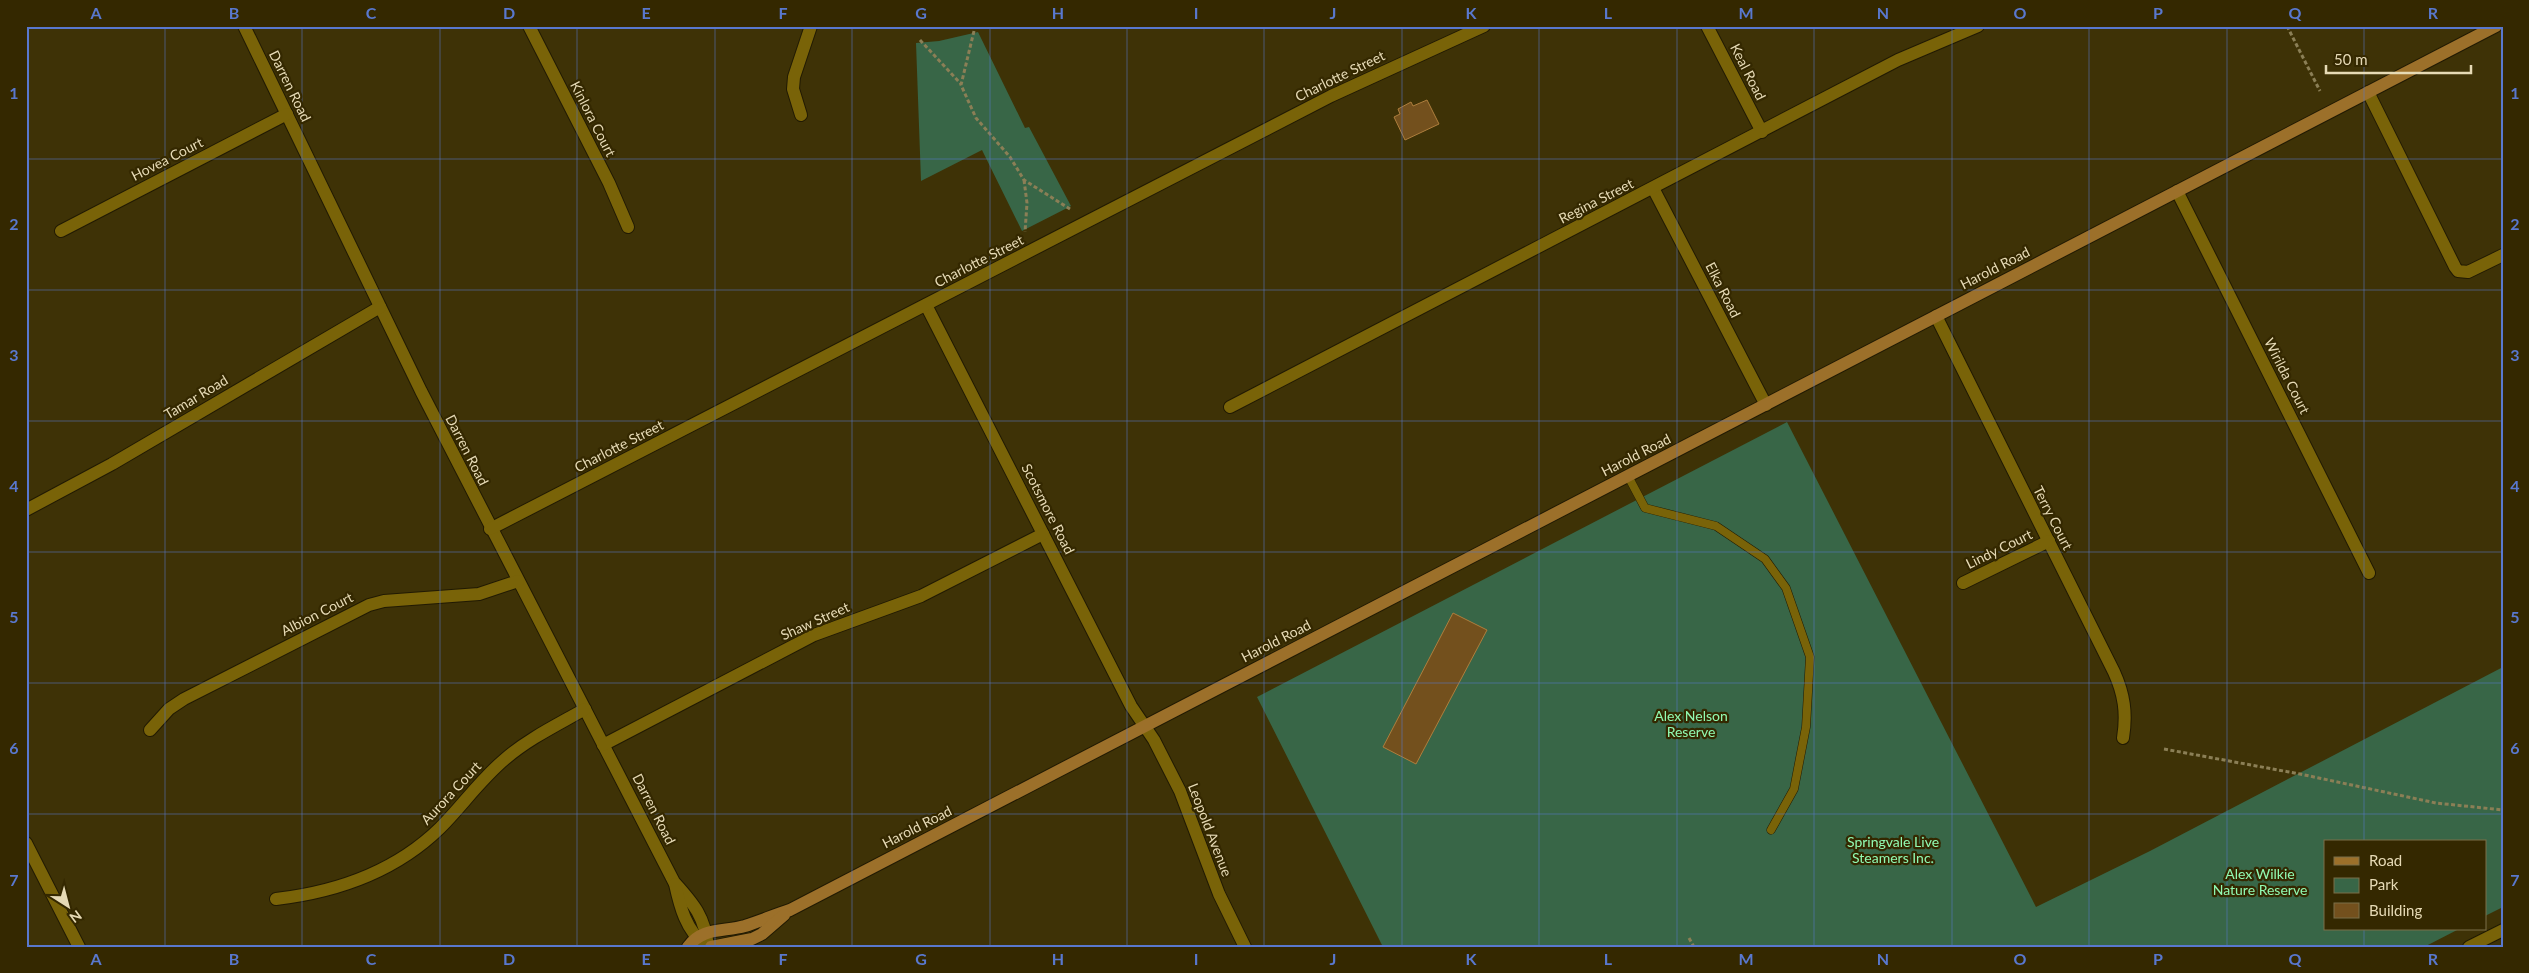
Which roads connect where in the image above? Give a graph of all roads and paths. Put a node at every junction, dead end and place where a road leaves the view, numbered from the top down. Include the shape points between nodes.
1 (244, 26) edge
2 (529, 26) edge
3 (811, 26) edge
4 (1484, 26) edge
5 (1707, 26) edge
6 (1978, 26) edge
7 (2286, 26) edge
8 (2496, 26) edge
9 (974, 31) dead end
10 (920, 40) dead end
11 (962, 85) junction
12 (2320, 91) dead end
13 (2368, 92) junction
14 (287, 114) junction
15 (802, 115) dead end
16 (1762, 132) junction
17 (1024, 180) junction
18 (1654, 188) junction
19 (2177, 192) junction
20 (1070, 210) dead end
21 (628, 228) dead end
22 (60, 231) dead end
23 (1025, 232) dead end
24 (2503, 255) edge
25 (926, 305) junction
26 (380, 307) junction
27 (1936, 316) junction
28 (1766, 405) junction
29 (1230, 407) dead end
30 (1628, 476) junction
31 (26, 510) edge
32 (490, 529) junction
33 (1044, 534) junction
34 (2049, 541) junction
35 (2369, 573) dead end
36 (518, 582) junction
37 (1963, 583) dead end
38 (585, 709) junction
39 (1144, 726) junction
40 (150, 730) dead end
41 (2123, 738) dead end
42 (603, 745) junction
43 (2164, 750) dead end
44 (2503, 810) edge
45 (1771, 830) dead end
46 (26, 843) edge
47 (276, 899) dead end
48 (790, 910) junction
49 (2503, 930) edge
50 (1689, 938) dead end
51 (697, 939) edge
52 (79, 947) edge
53 (709, 947) edge
54 (1245, 947) edge
55 (1694, 947) edge
56 (2469, 947) edge

1 - 14 street, Darren Road
2 - 21 street, Kinlora Court via 609,183
3 - 15 street via 794,77 793,89
4 - 25 street, Charlotte Street via 1331,96
5 - 16 street, Keal Road
6 - 16 street, Regina Street via 1898,60
7 - 12 path
8 - 13 street, Harold Road
9 - 11 path
10 - 11 path
11 - 17 path via 976,118 1010,157
13 - 19 street, Harold Road
13 - 24 street via 2458,271 2468,272
14 - 22 street, Hovea Court
14 - 26 street, Darren Road
16 - 18 street, Regina Street
17 - 20 path
17 - 23 path via 1027,203
18 - 28 street, Elka Road
18 - 29 street, Regina Street
19 - 27 street, Harold Road
19 - 35 street, Wirilda Court
25 - 32 street, Charlotte Street
25 - 33 street, Scotsmore Road
26 - 31 street, Tamar Road via 112,464
26 - 32 street, Darren Road
27 - 28 street, Harold Road
27 - 34 street, Terry Court
28 - 30 street, Harold Road
30 - 39 street, Harold Road
30 - 45 lane via 1645,508 1716,526 1765,559 1786,588 1810,658 1806,727 1794,789
32 - 36 street, Darren Road
33 - 39 street, Scotsmore Road
33 - 42 street, Shaw Street via 921,596 814,636
34 - 37 street, Lindy Court
34 - 41 street, Terry Court via 2121,688 2126,719
36 - 38 street, Darren Road
36 - 40 street, Albion Court via 479,594 369,605 184,699
38 - 42 street, Darren Road
38 - 47 street, Aurora Court via 538,735 506,758 438,830 404,856 346,885
39 - 48 street, Harold Road
39 - 54 street, Leopold Avenue via 1180,791 1219,894
42 - 51 street, Darren Road via 674,882 681,910
43 - 44 path via 2436,803
46 - 52 street
48 - 51 street, Harold Road
48 - 53 street, Harold Road via 752,939
49 - 56 street
50 - 55 path
51 - 53 street, Darren Road

